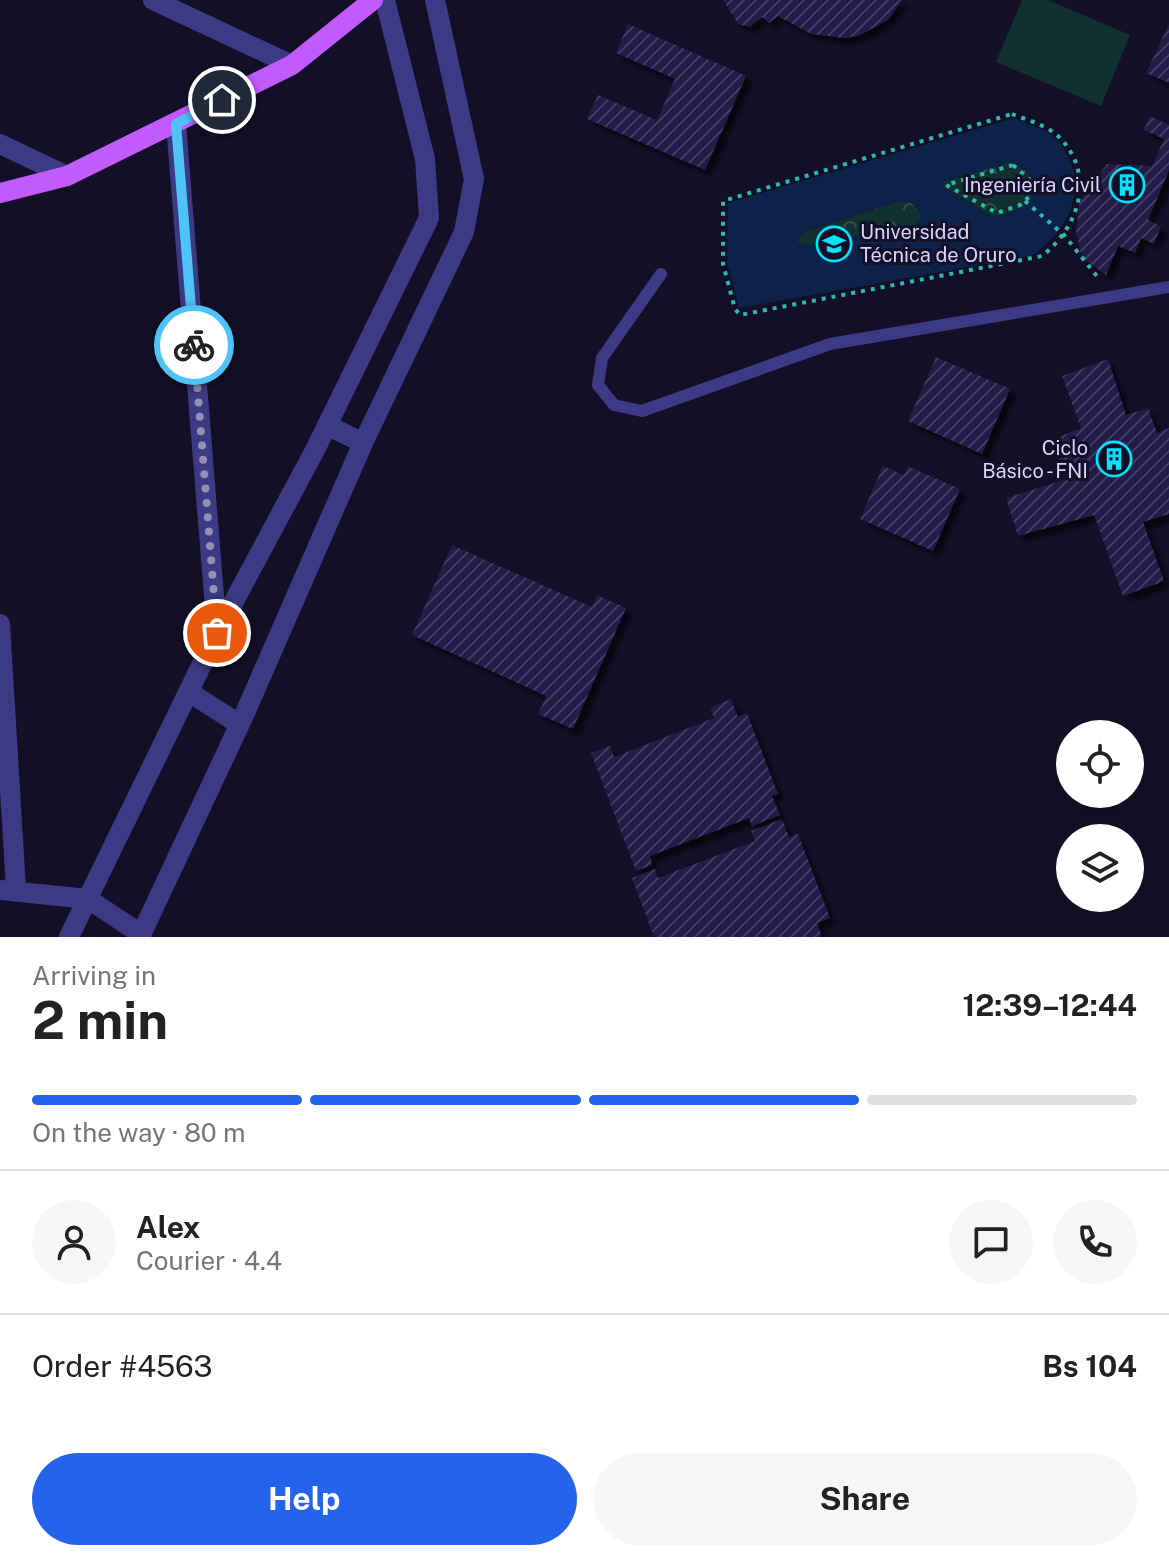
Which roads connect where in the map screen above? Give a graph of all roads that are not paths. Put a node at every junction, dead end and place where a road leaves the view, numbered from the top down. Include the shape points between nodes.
1 (153, 0) edge
2 (373, 0) edge
3 (385, 0) edge
4 (435, 0) edge
5 (292, 65) junction
6 (176, 124) junction
7 (0, 144) edge
8 (67, 176) junction
9 (0, 193) edge
10 (661, 274) dead end
11 (1169, 287) edge
12 (327, 425) junction
13 (363, 443) junction
14 (0, 624) edge
15 (217, 633) junction
16 (2, 692) edge
17 (189, 692) junction
18 (239, 724) junction
19 (8, 889) edge
20 (88, 899) junction
21 (140, 936) edge
22 (69, 937) edge

1 - 5 street
2 - 5 main road
3 - 12 street via 425,159 429,218
4 - 13 street via 474,179 464,232
5 - 6 main road
6 - 8 main road
6 - 15 street
7 - 8 street
8 - 9 main road
10 - 11 lane via 602,358 598,385 614,405 642,411 830,344
12 - 13 street
12 - 15 street
13 - 18 street
14 - 16 street
15 - 17 street
16 - 19 street
17 - 18 street
17 - 20 street
18 - 21 street
19 - 20 street
20 - 21 street
20 - 22 street

